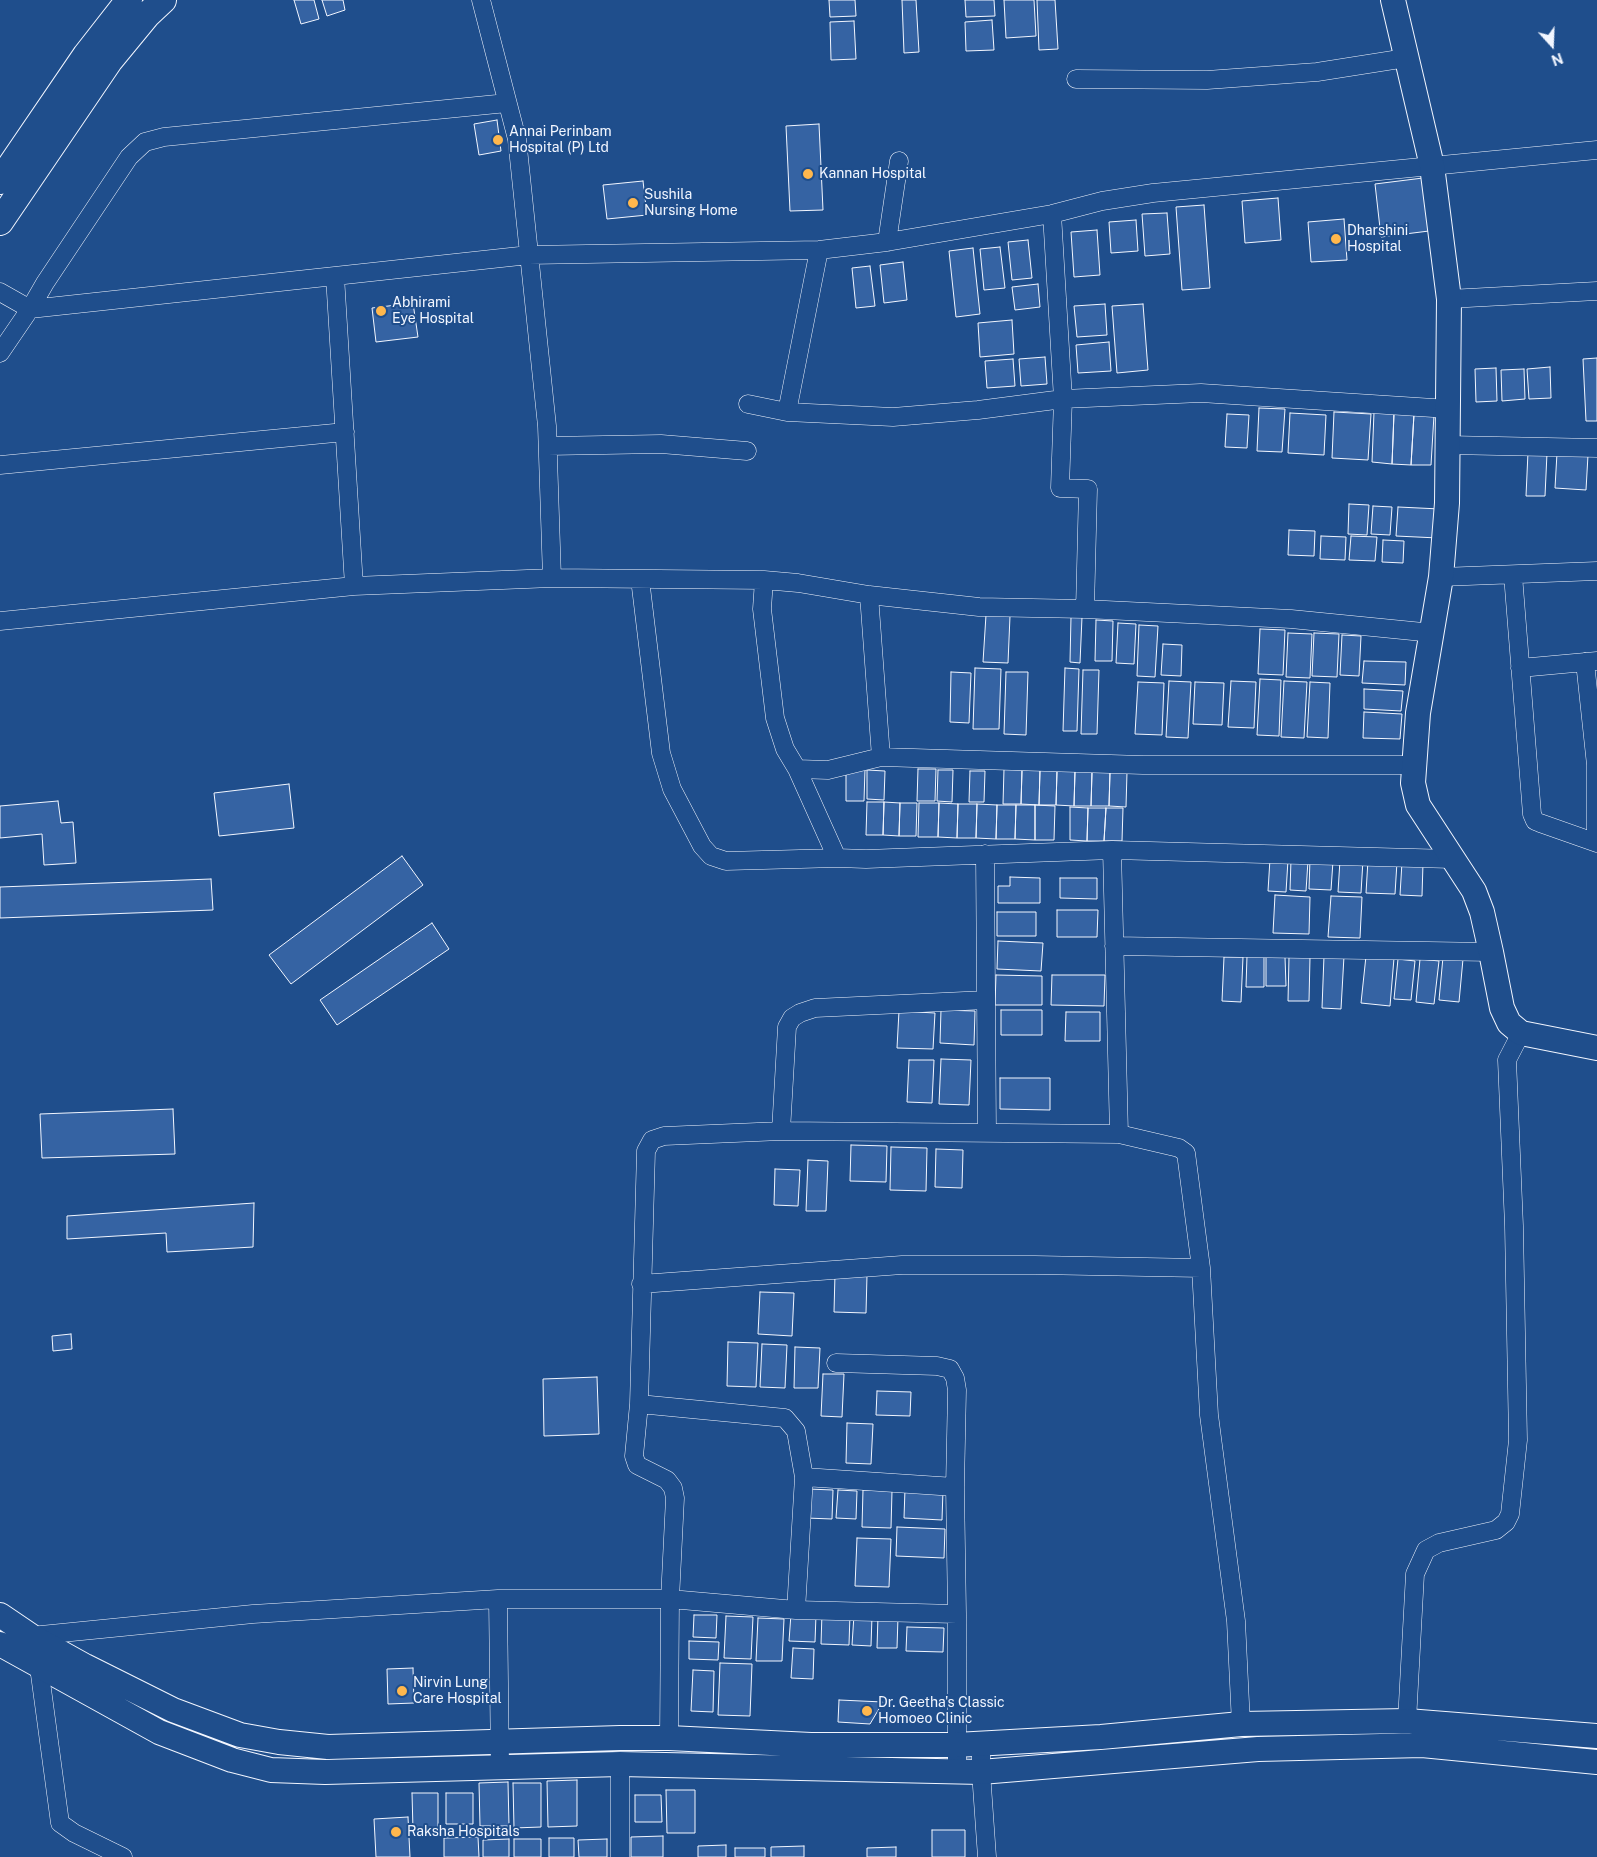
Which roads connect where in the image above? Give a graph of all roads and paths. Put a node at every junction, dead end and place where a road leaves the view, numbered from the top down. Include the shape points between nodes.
1 (129, 0) edge
2 (163, 0) edge
3 (481, 0) edge
4 (1393, 0) edge
5 (1406, 58) junction
6 (1076, 79) dead end
7 (507, 103) junction
8 (1597, 150) edge
9 (899, 161) dead end
10 (1432, 166) junction
11 (0, 181) edge
12 (1052, 214) junction
13 (0, 222) edge
14 (888, 242) junction
15 (819, 250) junction
16 (530, 255) junction
17 (335, 276) junction
18 (1597, 290) edge
19 (0, 292) edge
20 (1449, 299) junction
21 (30, 309) junction
22 (0, 353) edge
23 (1063, 399) junction
24 (748, 404) dead end
25 (1449, 409) junction
26 (787, 412) junction
27 (345, 432) junction
28 (1448, 445) junction
29 (548, 446) junction
30 (1597, 448) edge
31 (747, 452) dead end
32 (0, 466) edge
33 (1597, 571) edge
34 (1513, 575) junction
35 (1441, 576) junction
36 (552, 578) junction
37 (640, 579) junction
38 (764, 580) junction
39 (354, 586) junction
40 (869, 595) junction
41 (1085, 609) junction
42 (0, 621) edge
43 (1433, 633) junction
44 (1591, 661) edge
45 (1520, 668) junction
46 (881, 757) junction
47 (1414, 765) junction
48 (797, 769) junction
49 (1596, 843) edge
50 (1112, 850) junction
51 (985, 854) junction
52 (837, 858) junction
53 (1452, 859) junction
54 (1114, 946) junction
55 (1492, 952) junction
56 (986, 1000) junction
57 (1521, 1033) junction
58 (1597, 1048) edge
59 (781, 1131) junction
60 (987, 1133) junction
61 (1119, 1134) junction
62 (1201, 1268) junction
63 (641, 1284) junction
64 (836, 1363) dead end
65 (639, 1404) junction
66 (804, 1477) junction
67 (955, 1487) junction
68 (498, 1599) junction
69 (670, 1599) junction
70 (796, 1610) junction
71 (957, 1614) junction
72 (0, 1615) edge
73 (31, 1636) junction
74 (0, 1644) edge
75 (39, 1667) junction
76 (1407, 1721) junction
77 (1241, 1724) junction
78 (1597, 1736) edge
79 (669, 1738) junction
80 (499, 1743) junction
81 (981, 1743) junction
82 (956, 1745) junction
83 (1597, 1762) edge
84 (620, 1764) junction
85 (500, 1768) junction
86 (957, 1771) junction
87 (981, 1772) junction
88 (123, 1857) edge
89 (620, 1857) edge
90 (987, 1857) edge

1 - 11 main road via 86,55
2 - 13 main road via 110,60
3 - 7 street
4 - 5 main road
5 - 6 street via 1317,72 1207,80
5 - 10 main road
7 - 16 street via 517,139
7 - 21 street via 164,137 145,142 129,157
8 - 10 street
9 - 14 street
10 - 12 street via 1153,193 1102,201
10 - 20 main road
12 - 14 street
12 - 23 street
14 - 15 street
15 - 16 street
15 - 26 street
16 - 17 street
16 - 29 street
17 - 21 street
17 - 27 street
18 - 20 street
19 - 21 street
20 - 25 main road
21 - 22 street
23 - 25 street via 1201,393
23 - 26 street via 893,417
23 - 41 street via 1060,488 1088,489
24 - 26 street
25 - 28 main road
27 - 32 street
27 - 39 street
28 - 30 street
28 - 35 main road
29 - 31 street via 661,444
29 - 36 street
33 - 34 street
34 - 35 street
34 - 45 street
35 - 43 main road
36 - 37 street
36 - 39 street
37 - 38 street
37 - 52 street via 661,752 672,789 702,846 711,856 726,861
38 - 40 street
38 - 48 street via 762,609 775,718 785,750
39 - 42 street
40 - 41 street via 979,607
40 - 46 street
41 - 43 street via 1291,619
43 - 47 main road via 1418,713
44 - 45 street
44 - 49 street
45 - 49 street via 1535,821
46 - 47 street via 1143,764
46 - 48 street via 828,770
47 - 53 main road via 1412,783 1418,805
48 - 52 street
50 - 51 street
50 - 53 street
50 - 54 street
51 - 52 street
51 - 56 street
53 - 55 main road via 1474,891
54 - 55 street
54 - 61 street
55 - 57 main road via 1502,1008 1509,1023
56 - 59 street via 815,1008 800,1012 787,1027
56 - 60 street
57 - 58 main road
57 - 76 street via 1507,1060 1518,1440 1510,1514 1496,1530 1439,1543 1426,1550 1415,1574
59 - 60 street
59 - 63 street via 664,1136 652,1140 646,1150
60 - 61 street
61 - 62 street via 1179,1148 1186,1153
62 - 63 street via 902,1265
62 - 77 street via 1209,1415 1236,1621
63 - 65 street
64 - 67 street via 950,1369 957,1390
65 - 66 street via 784,1418 796,1431
65 - 69 street via 634,1456 637,1465 666,1480 673,1488 675,1498
66 - 67 street
66 - 70 street
67 - 71 street
68 - 69 street
68 - 73 street via 253,1614
68 - 80 street
69 - 70 street
69 - 79 street
70 - 71 street
71 - 82 street
72 - 73 main road
73 - 80 main road via 173,1710 240,1735 328,1747
74 - 75 main road
75 - 85 main road via 159,1732 232,1760 271,1770
75 - 88 street via 60,1823
76 - 77 main road
76 - 78 main road
77 - 81 main road via 1101,1737
79 - 80 main road
79 - 82 main road via 811,1744
80 - 85 street
81 - 82 main road
81 - 87 street
82 - 86 street
83 - 87 main road via 1422,1745 1258,1750
84 - 85 main road
84 - 86 main road
84 - 89 street
86 - 87 main road
87 - 90 street

